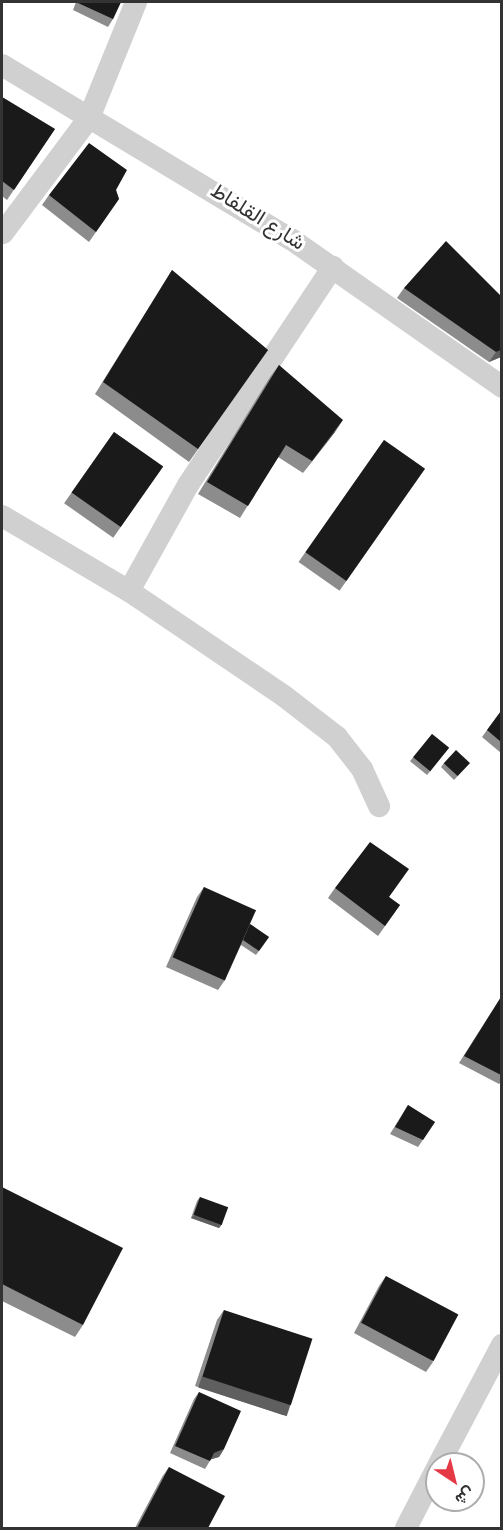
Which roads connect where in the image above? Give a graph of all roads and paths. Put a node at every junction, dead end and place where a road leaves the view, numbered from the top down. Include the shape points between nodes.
1 (136, 2) edge
2 (2, 65) edge
3 (89, 118) junction
4 (3, 233) dead end
5 (333, 267) junction
6 (501, 387) edge
7 (2, 516) edge
8 (129, 591) junction
9 (379, 806) dead end
10 (501, 1345) edge
11 (445, 1452) edge
12 (425, 1491) edge
13 (406, 1528) edge

1 - 3 street
2 - 3 street, شارع القلفاط
3 - 4 street
3 - 5 street, شارع القلفاط via 167,161
5 - 6 street, شارع القلفاط
5 - 8 street via 188,485
7 - 8 street
8 - 9 street via 284,696 337,737 362,769
10 - 11 street
12 - 13 street

